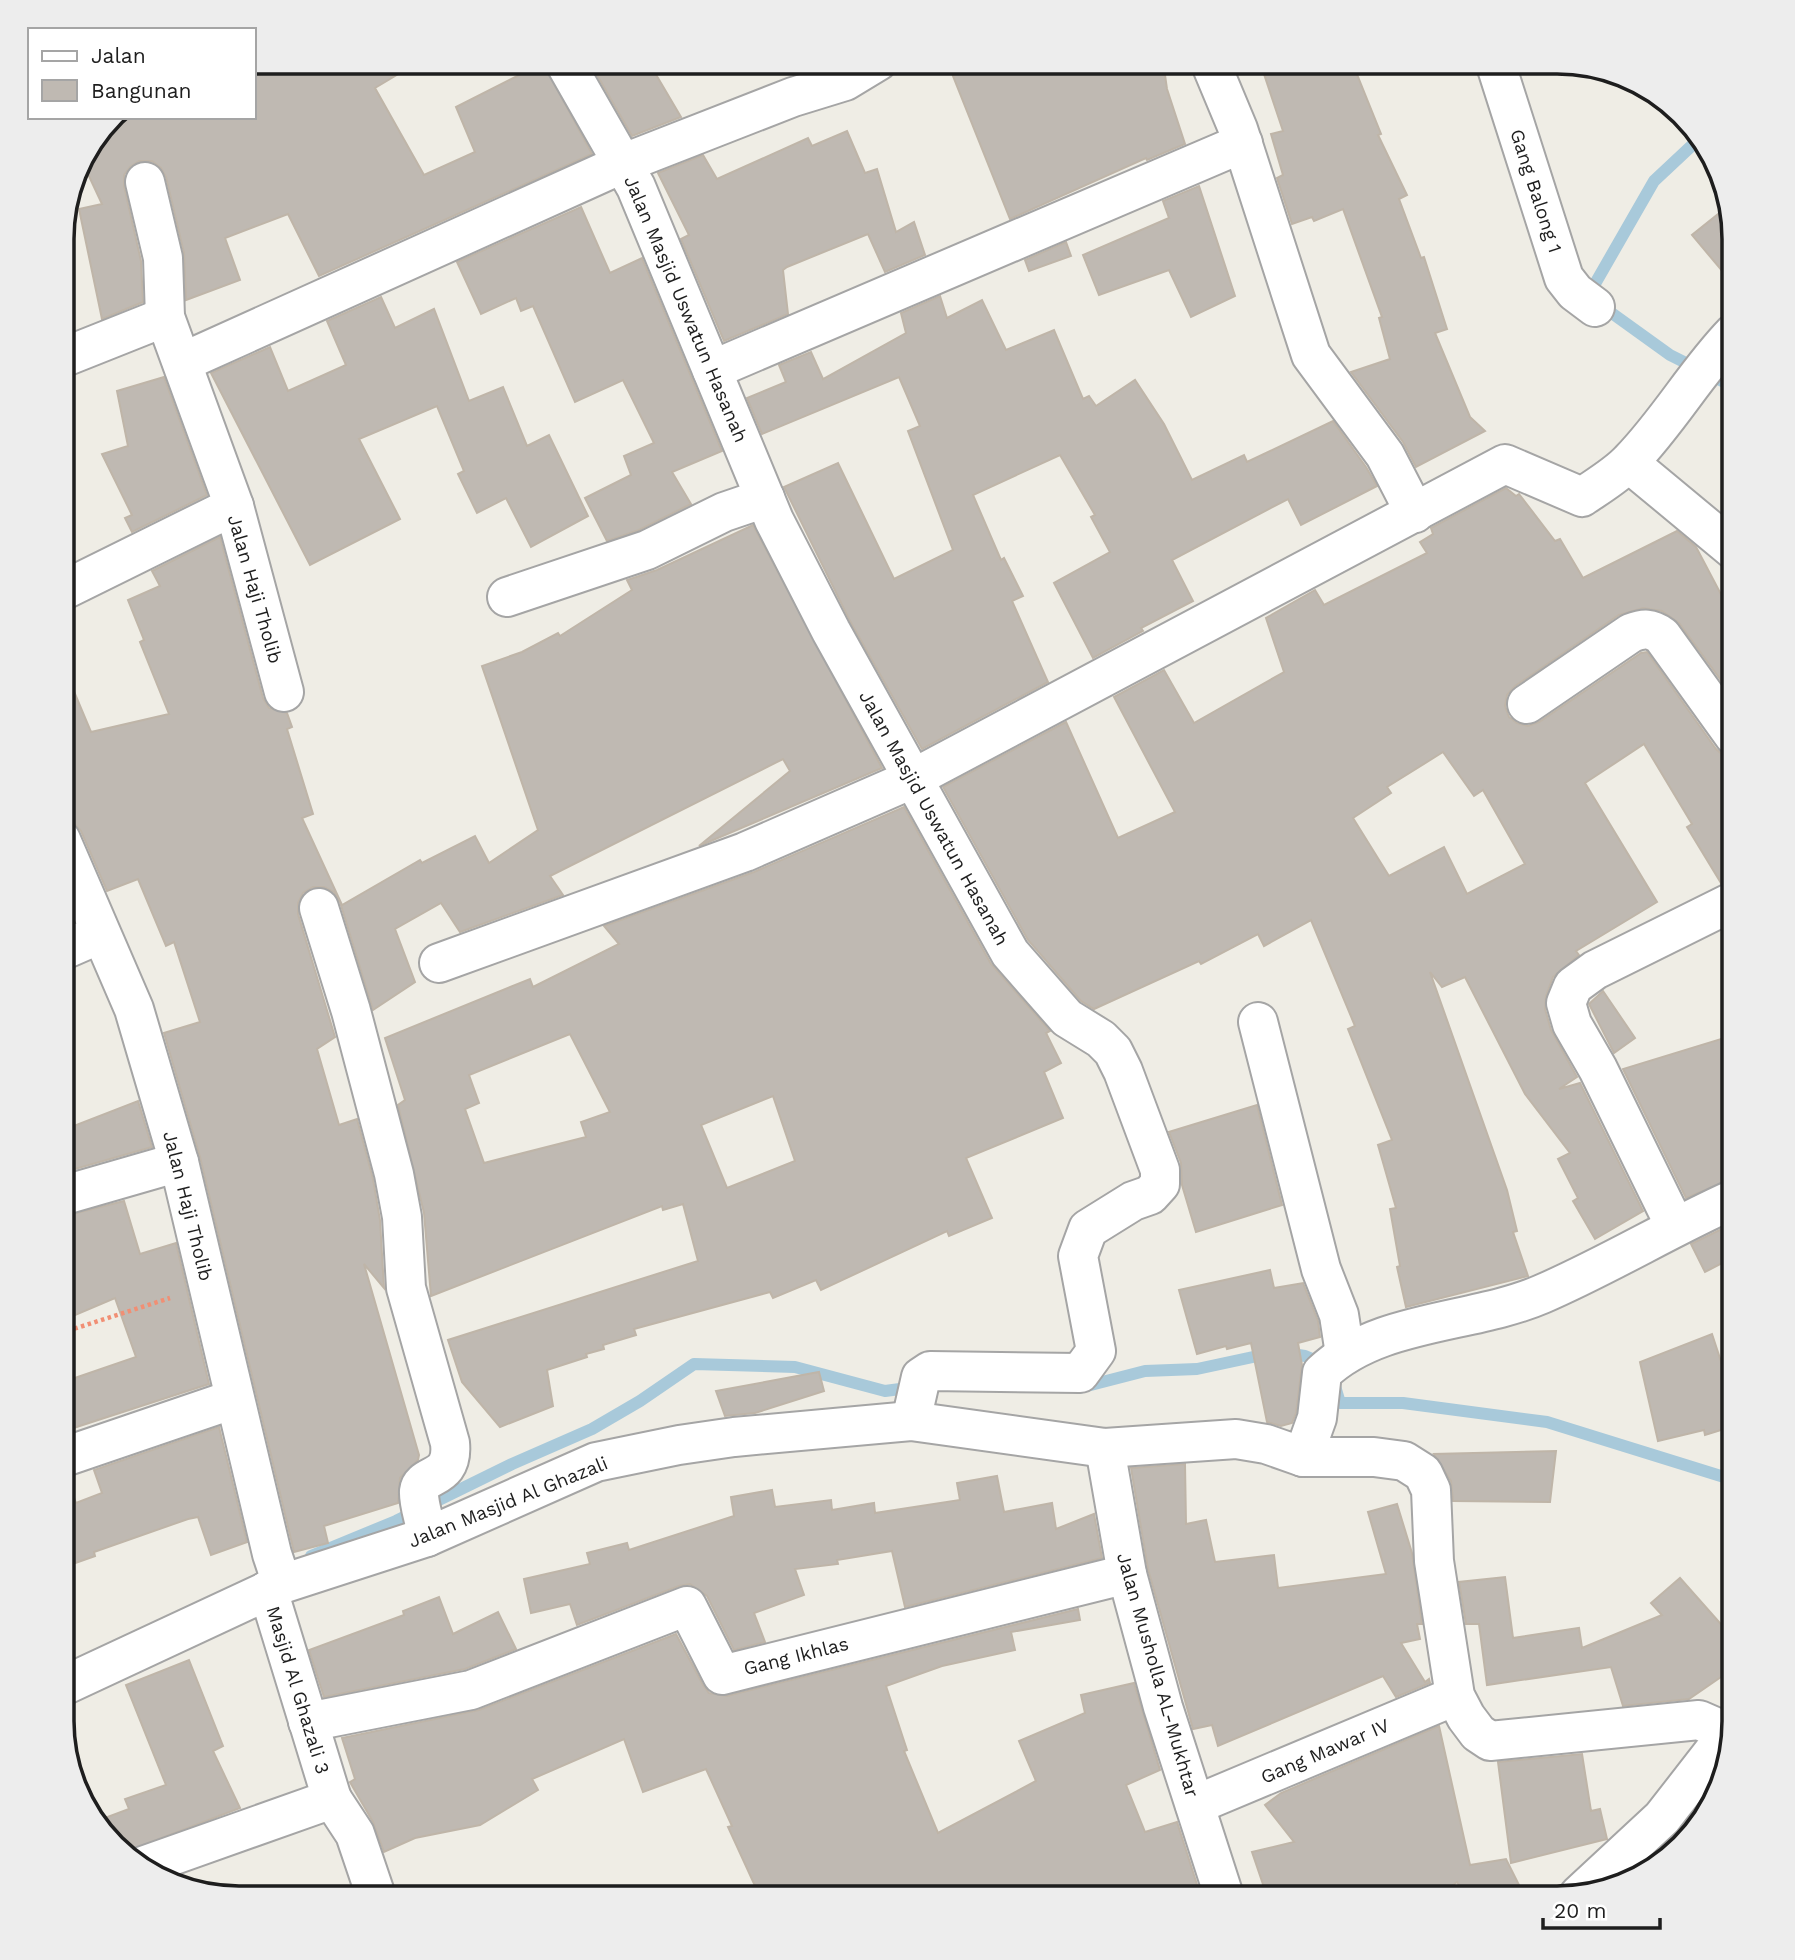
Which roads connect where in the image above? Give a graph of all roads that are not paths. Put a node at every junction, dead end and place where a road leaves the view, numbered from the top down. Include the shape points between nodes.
1 (572, 74) edge
2 (836, 74) edge
3 (1215, 74) edge
4 (1499, 74) edge
5 (1243, 143) junction
6 (624, 163) junction
7 (145, 182) dead end
8 (1595, 307) dead end
9 (165, 317) junction
10 (74, 353) edge
11 (1711, 359) edge
12 (183, 362) junction
13 (712, 370) junction
14 (1629, 463) junction
15 (765, 498) junction
16 (234, 506) junction
17 (1415, 513) junction
18 (1722, 540) edge
19 (74, 585) edge
20 (507, 597) dead end
21 (284, 692) dead end
22 (1527, 704) dead end
23 (1722, 719) edge
24 (912, 779) junction
25 (74, 871) edge
26 (1722, 907) edge
27 (319, 908) dead end
28 (100, 934) junction
29 (74, 945) edge
30 (439, 963) dead end
31 (1258, 1022) dead end
32 (179, 1162) junction
33 (74, 1192) edge
34 (1722, 1204) edge
35 (1675, 1226) junction
36 (1333, 1363) junction
37 (917, 1398) junction
38 (234, 1399) junction
39 (1105, 1448) junction
40 (74, 1454) edge
41 (1303, 1457) junction
42 (424, 1516) junction
43 (1127, 1574) junction
44 (275, 1576) junction
45 (74, 1680) edge
46 (1455, 1696) junction
47 (308, 1722) junction
48 (1721, 1728) edge
49 (1719, 1745) edge
50 (331, 1800) junction
51 (1195, 1805) junction
52 (153, 1863) edge
53 (1593, 1882) edge
54 (373, 1886) edge
55 (1221, 1886) edge

1 - 6 street, Jalan Masjid Uswatun Hasanah
2 - 6 street via 793,97
3 - 5 street
4 - 8 street, Gang Balong 1 via 1564,278
5 - 13 street
5 - 17 street via 1311,355 1385,456
6 - 12 street
6 - 13 street, Jalan Masjid Uswatun Hasanah
7 - 9 street via 163,258
9 - 10 street
9 - 12 street
11 - 14 street
12 - 16 street
13 - 15 street, Jalan Masjid Uswatun Hasanah
14 - 17 street via 1582,497 1505,464
14 - 18 street
15 - 20 street via 724,512 647,550
15 - 24 street, Jalan Masjid Uswatun Hasanah
16 - 19 street, Jalan Haji Tholib
16 - 21 street, Jalan Haji Tholib
17 - 24 street
22 - 23 street via 1631,633 1644,629 1662,636
24 - 30 street via 745,852
24 - 37 street, Jalan Masjid Uswatun Hasanah via 1010,953 1067,1018 1113,1051 1160,1170 1160,1184 1150,1195 1088,1229 1078,1256 1096,1351 1080,1373 930,1371
25 - 28 street, Jalan Haji Tholib
26 - 35 street via 1595,970 1573,986 1566,1003 1572,1024
27 - 42 street via 394,1174 407,1288 450,1443 452,1457 444,1471 423,1483
28 - 29 street
28 - 32 street, Jalan Haji Tholib via 134,1009
31 - 36 street via 1321,1269 1339,1315
32 - 33 street
32 - 38 street, Jalan Haji Tholib
34 - 35 street
35 - 36 street via 1541,1294 1506,1307 1431,1323
36 - 41 street
37 - 39 street, Jalan Masjid Al Ghazali
37 - 42 street, Jalan Masjid Al Ghazali via 596,1462
38 - 40 street
38 - 44 street, Jalan Haji Tholib
39 - 41 street, Jalan Masjid Al Ghazali via 1236,1439
39 - 43 street, Jalan Musholla AL-Mukhtar
41 - 46 street, Jalan Masjid Al Ghazali via 1394,1459 1423,1473 1431,1490 1434,1561
42 - 44 street, Jalan Masjid Al Ghazali
43 - 47 street, Gang Ikhlas via 722,1675 687,1606 471,1690
43 - 51 street, Jalan Musholla AL-Mukhtar
44 - 45 street, Jalan Masjid Al Ghazali
44 - 47 street, Masjid Al Ghazali 3
46 - 48 street via 1478,1733 1490,1741 1699,1720
46 - 51 street, Gang Mawar IV
47 - 50 street, Masjid Al Ghazali 3
49 - 53 street via 1662,1818
50 - 52 street, Masjid Al Ghazali 3
50 - 54 street via 355,1834
51 - 55 street, Jalan Musholla AL-Mukhtar

